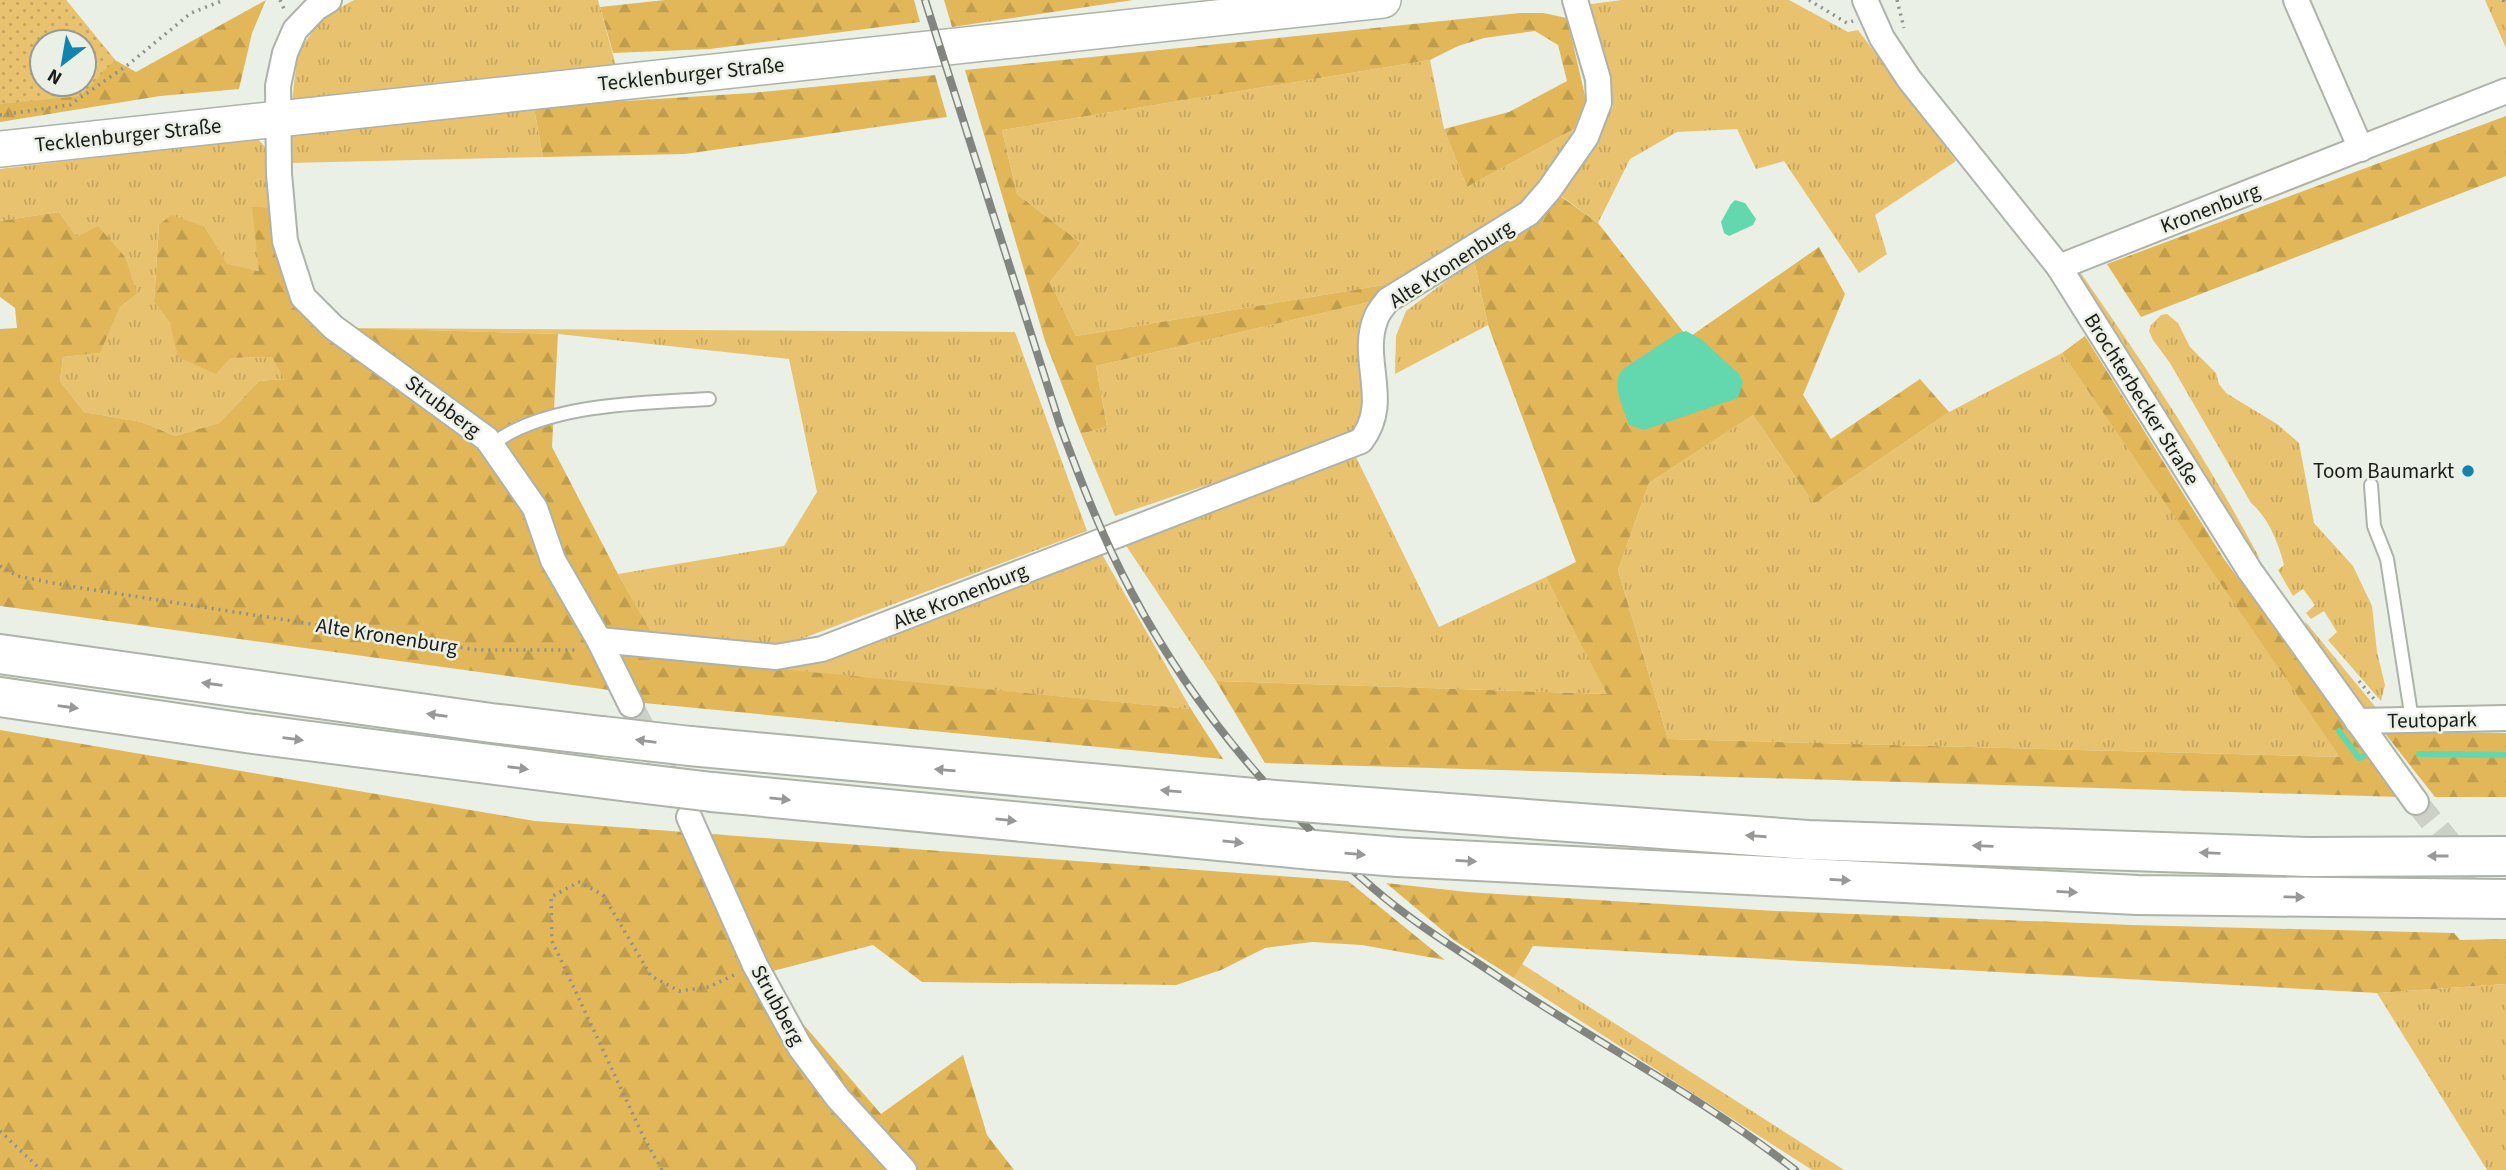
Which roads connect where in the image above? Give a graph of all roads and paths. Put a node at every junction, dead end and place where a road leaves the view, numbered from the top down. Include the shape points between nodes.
1 (224, 0) edge
2 (329, 0) edge
3 (1383, 0) edge
4 (1574, 0) edge
5 (1809, 0) edge
6 (2296, 0) edge
7 (2503, 0) edge
8 (2506, 6) edge
9 (1868, 7) edge
10 (2506, 91) edge
11 (0, 115) edge
12 (278, 118) junction
13 (0, 149) edge
14 (2361, 149) junction
15 (2059, 267) junction
16 (709, 399) dead end
17 (491, 445) junction
18 (2371, 485) dead end
19 (0, 566) edge
20 (599, 640) junction
21 (0, 654) edge
22 (0, 697) edge
23 (631, 705) tunnel mouth
24 (2506, 718) edge
25 (2412, 720) junction
26 (2357, 721) junction
27 (2416, 802) tunnel mouth
28 (700, 805) junction
29 (2506, 856) edge
30 (2506, 899) edge
31 (755, 965) junction
32 (0, 1131) edge
33 (41, 1170) edge
34 (662, 1170) edge
35 (904, 1170) edge

1 - 11 path via 191,13 71,105
2 - 12 street, Strubberg via 295,30 285,52
3 - 12 main road, Tecklenburger Straße
4 - 20 street, Alte Kronenburg via 1598,79 1600,103 1586,137 1529,213 1388,300 1376,317 1371,341 1375,413 1361,441 822,649 776,657
5 - 9 path via 1847,23
6 - 14 street
7 - 8 path
9 - 15 street, Brochterbecker Straße via 1909,79
10 - 14 street, Kronenburg
12 - 13 main road, Tecklenburger Straße
12 - 17 street, Strubberg via 285,241 303,296 332,327
14 - 15 street, Kronenburg
15 - 26 street, Brochterbecker Straße via 2250,572
16 - 17 lane via 594,408 534,423
17 - 20 street, Strubberg via 535,509 553,560
18 - 25 lane via 2374,526 2387,559
19 - 20 path, Alte Kronenburg via 17,576 69,586 477,650 577,651
20 - 23 street, Strubberg
29 -> 21 highway, bridge via 2308,857 1808,840 1264,799 602,736
22 -> 28 highway, bridge via 629,782
24 - 25 street, Teutopark
25 - 26 street, Teutopark
26 - 27 street, Brochterbecker Straße
28 -> 30 highway, bridge via 1398,857 2137,895
28 - 31 street, Strubberg
31 - 34 path via 709,987 680,991 650,976 603,895 579,882 551,897 552,941
31 - 35 street, Strubberg via 800,1047 838,1098
32 - 33 path

